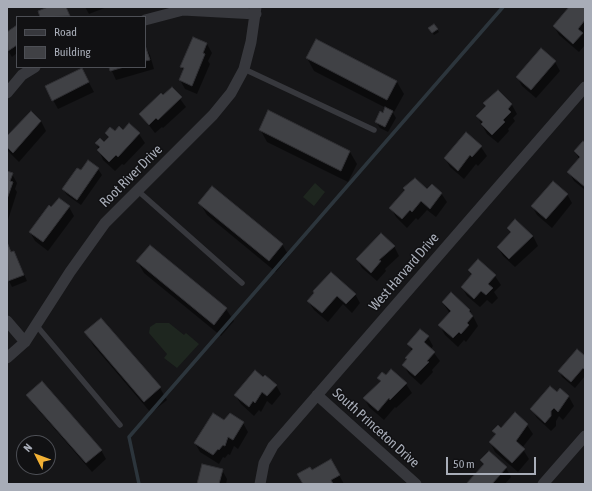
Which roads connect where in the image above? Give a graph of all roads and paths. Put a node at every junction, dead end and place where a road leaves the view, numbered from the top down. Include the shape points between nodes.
1 (256, 10) edge
2 (146, 20) edge
3 (33, 68) edge
4 (244, 69) junction
5 (585, 87) edge
6 (7, 93) edge
7 (374, 130) dead end
8 (137, 190) junction
9 (242, 283) dead end
10 (7, 321) edge
11 (36, 325) junction
12 (25, 342) junction
13 (7, 358) edge
14 (317, 395) junction
15 (120, 425) dead end
16 (585, 436) edge
17 (260, 484) edge
18 (416, 484) edge
19 (543, 484) edge

1 - 2 street via 183,10
1 - 4 street, Root River Drive
3 - 6 street via 22,75
4 - 7 lane
4 - 8 street, Root River Drive via 231,93 214,115
5 - 14 street, West Harvard Drive
8 - 9 lane
8 - 11 street, Root River Drive via 105,222
10 - 12 street
11 - 12 street, Root River Drive
11 - 15 lane
12 - 13 street, Root River Drive
14 - 17 street, West Harvard Drive via 273,446 264,462
14 - 18 street, South Princeton Drive
16 - 19 street

